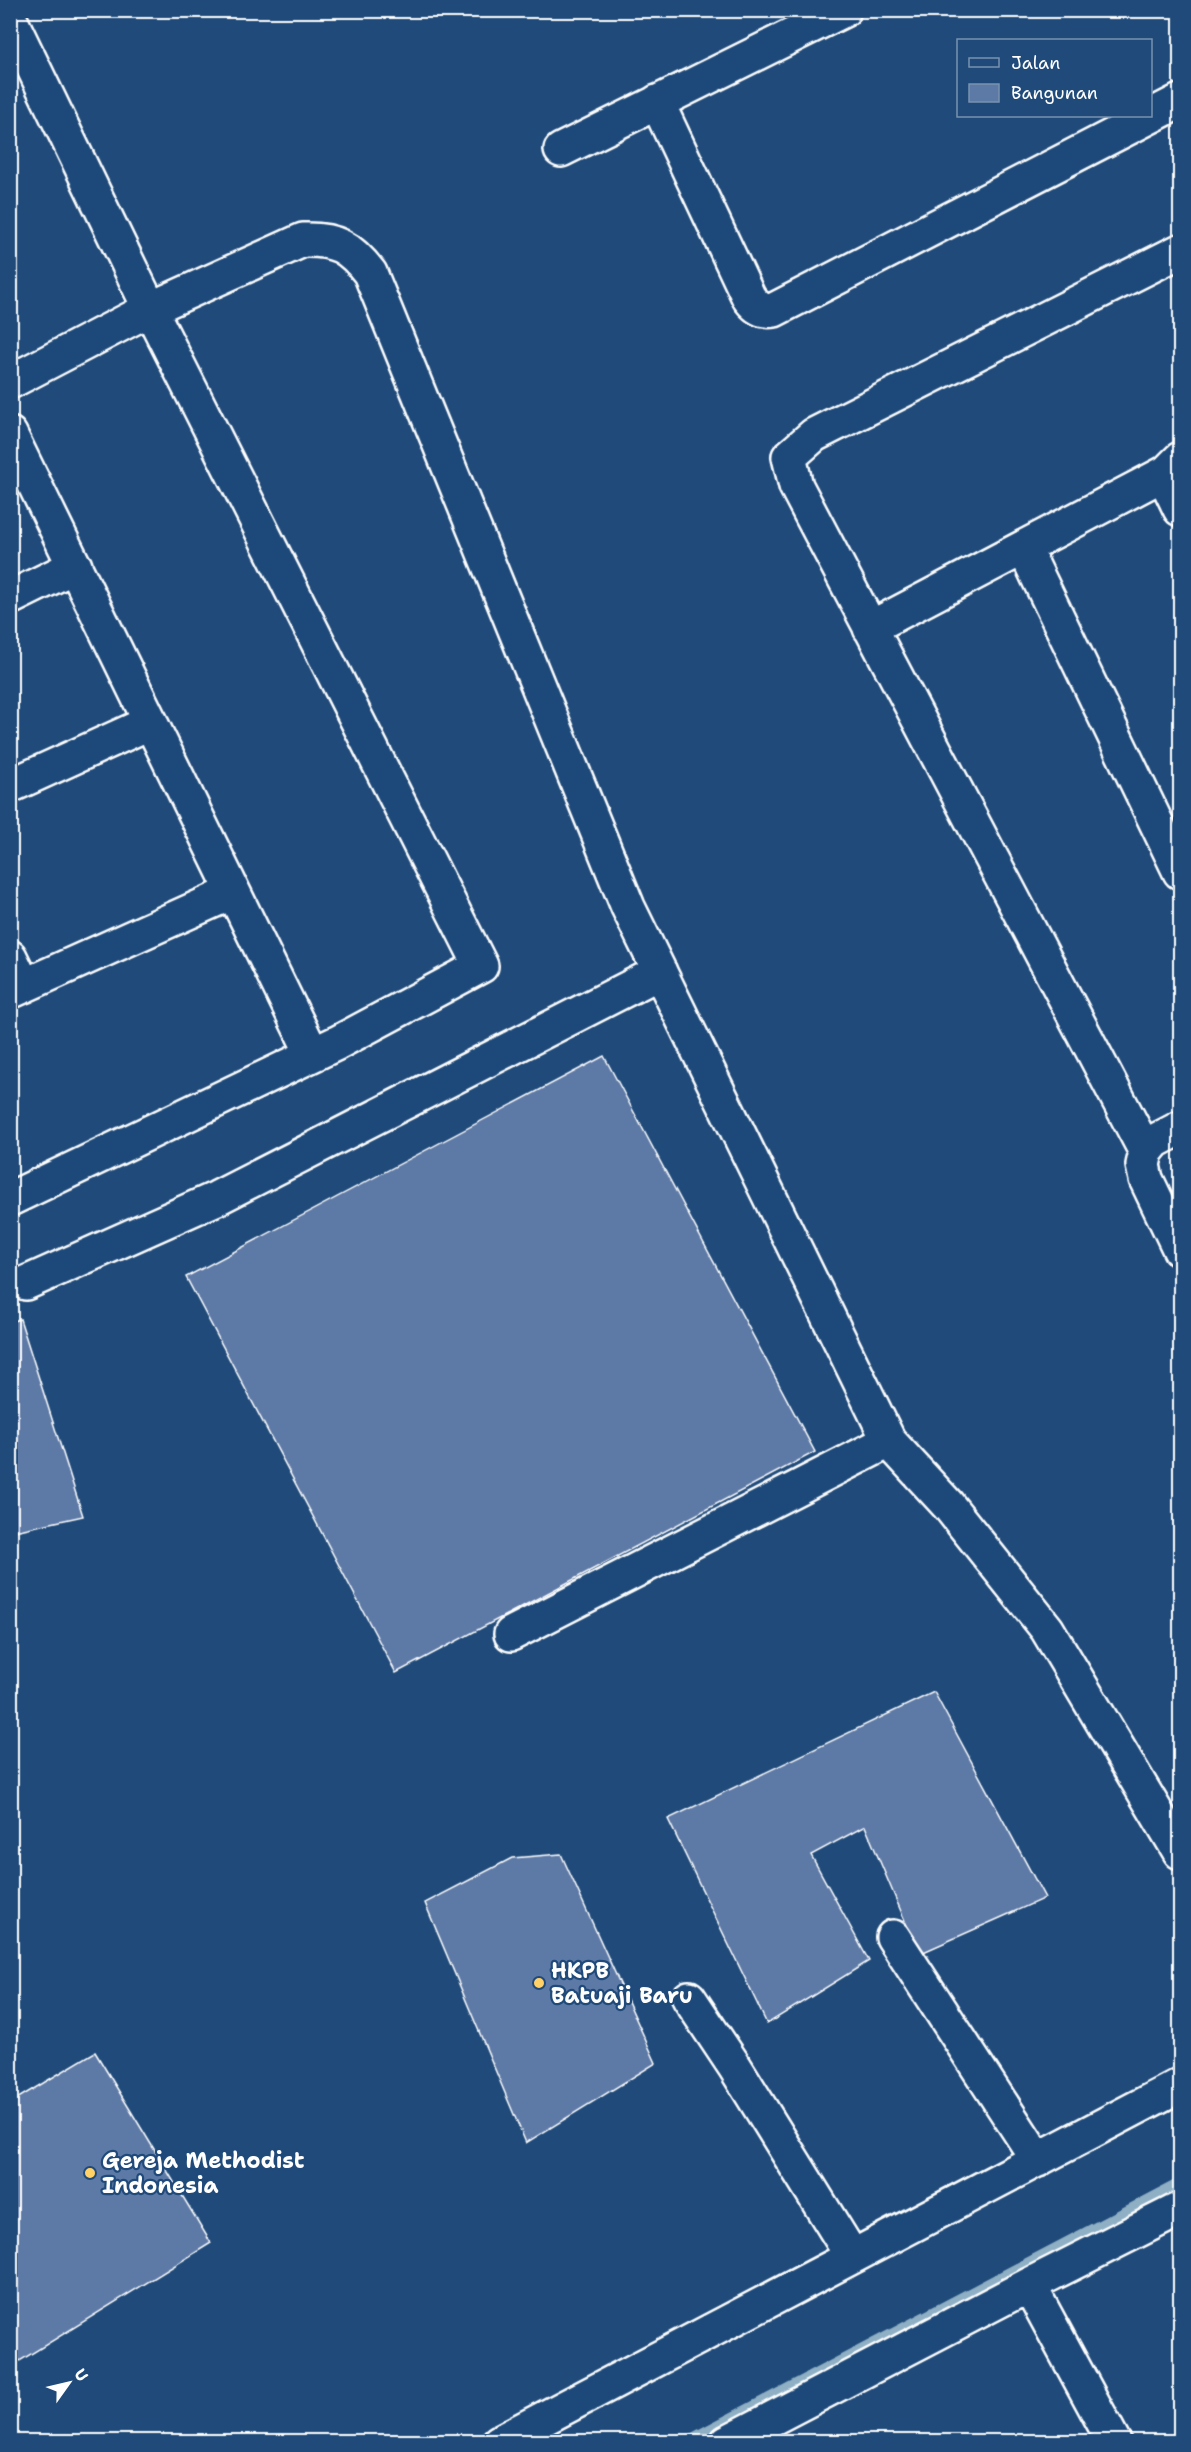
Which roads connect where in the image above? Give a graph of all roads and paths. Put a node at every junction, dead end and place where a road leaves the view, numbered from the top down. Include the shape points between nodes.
1 (844, 10) edge
2 (10, 20) edge
3 (1180, 101) edge
4 (657, 102) junction
5 (1152, 115) edge
6 (1149, 117) edge
7 (561, 150) dead end
8 (1180, 251) edge
9 (150, 309) junction
10 (10, 382) edge
11 (10, 434) edge
12 (1174, 466) edge
13 (1180, 509) edge
14 (1024, 548) junction
15 (75, 567) junction
16 (10, 598) edge
17 (870, 628) junction
18 (151, 722) junction
19 (10, 786) edge
20 (1180, 872) edge
21 (233, 892) junction
22 (660, 972) junction
23 (15, 978) edge
24 (312, 1053) junction
25 (1180, 1128) edge
26 (1146, 1152) junction
27 (10, 1199) edge
28 (1180, 1250) edge
29 (26, 1283) dead end
30 (889, 1441) junction
31 (511, 1634) dead end
32 (1180, 1852) edge
33 (893, 1937) dead end
34 (689, 1998) dead end
35 (1180, 2085) edge
36 (1038, 2160) junction
37 (1180, 2209) edge
38 (852, 2256) junction
39 (1029, 2285) junction
40 (499, 2442) edge
41 (727, 2442) edge
42 (1114, 2442) edge

1 - 4 street
2 - 9 street
3 - 5 street
4 - 6 street via 748,297 761,310 768,311
4 - 7 street
8 - 17 street via 814,435 789,457 796,486
9 - 10 street
9 - 22 street via 303,240 324,240 342,246 370,273 628,907
9 - 24 street via 481,966
11 - 15 street
12 - 13 street via 1169,486
12 - 14 street
14 - 17 street
14 - 20 street
15 - 16 street
15 - 18 street
17 - 26 street
18 - 19 street
18 - 21 street
21 - 23 street
21 - 24 street
22 - 29 street via 217,1198
22 - 30 street
24 - 27 street
25 - 26 street via 1155,1141
26 - 28 street via 1146,1179
30 - 31 street
30 - 32 street via 948,1505 1047,1629
33 - 36 street
34 - 38 street
35 - 36 street
36 - 38 street
37 - 39 street
38 - 40 street
39 - 41 street
39 - 42 street

